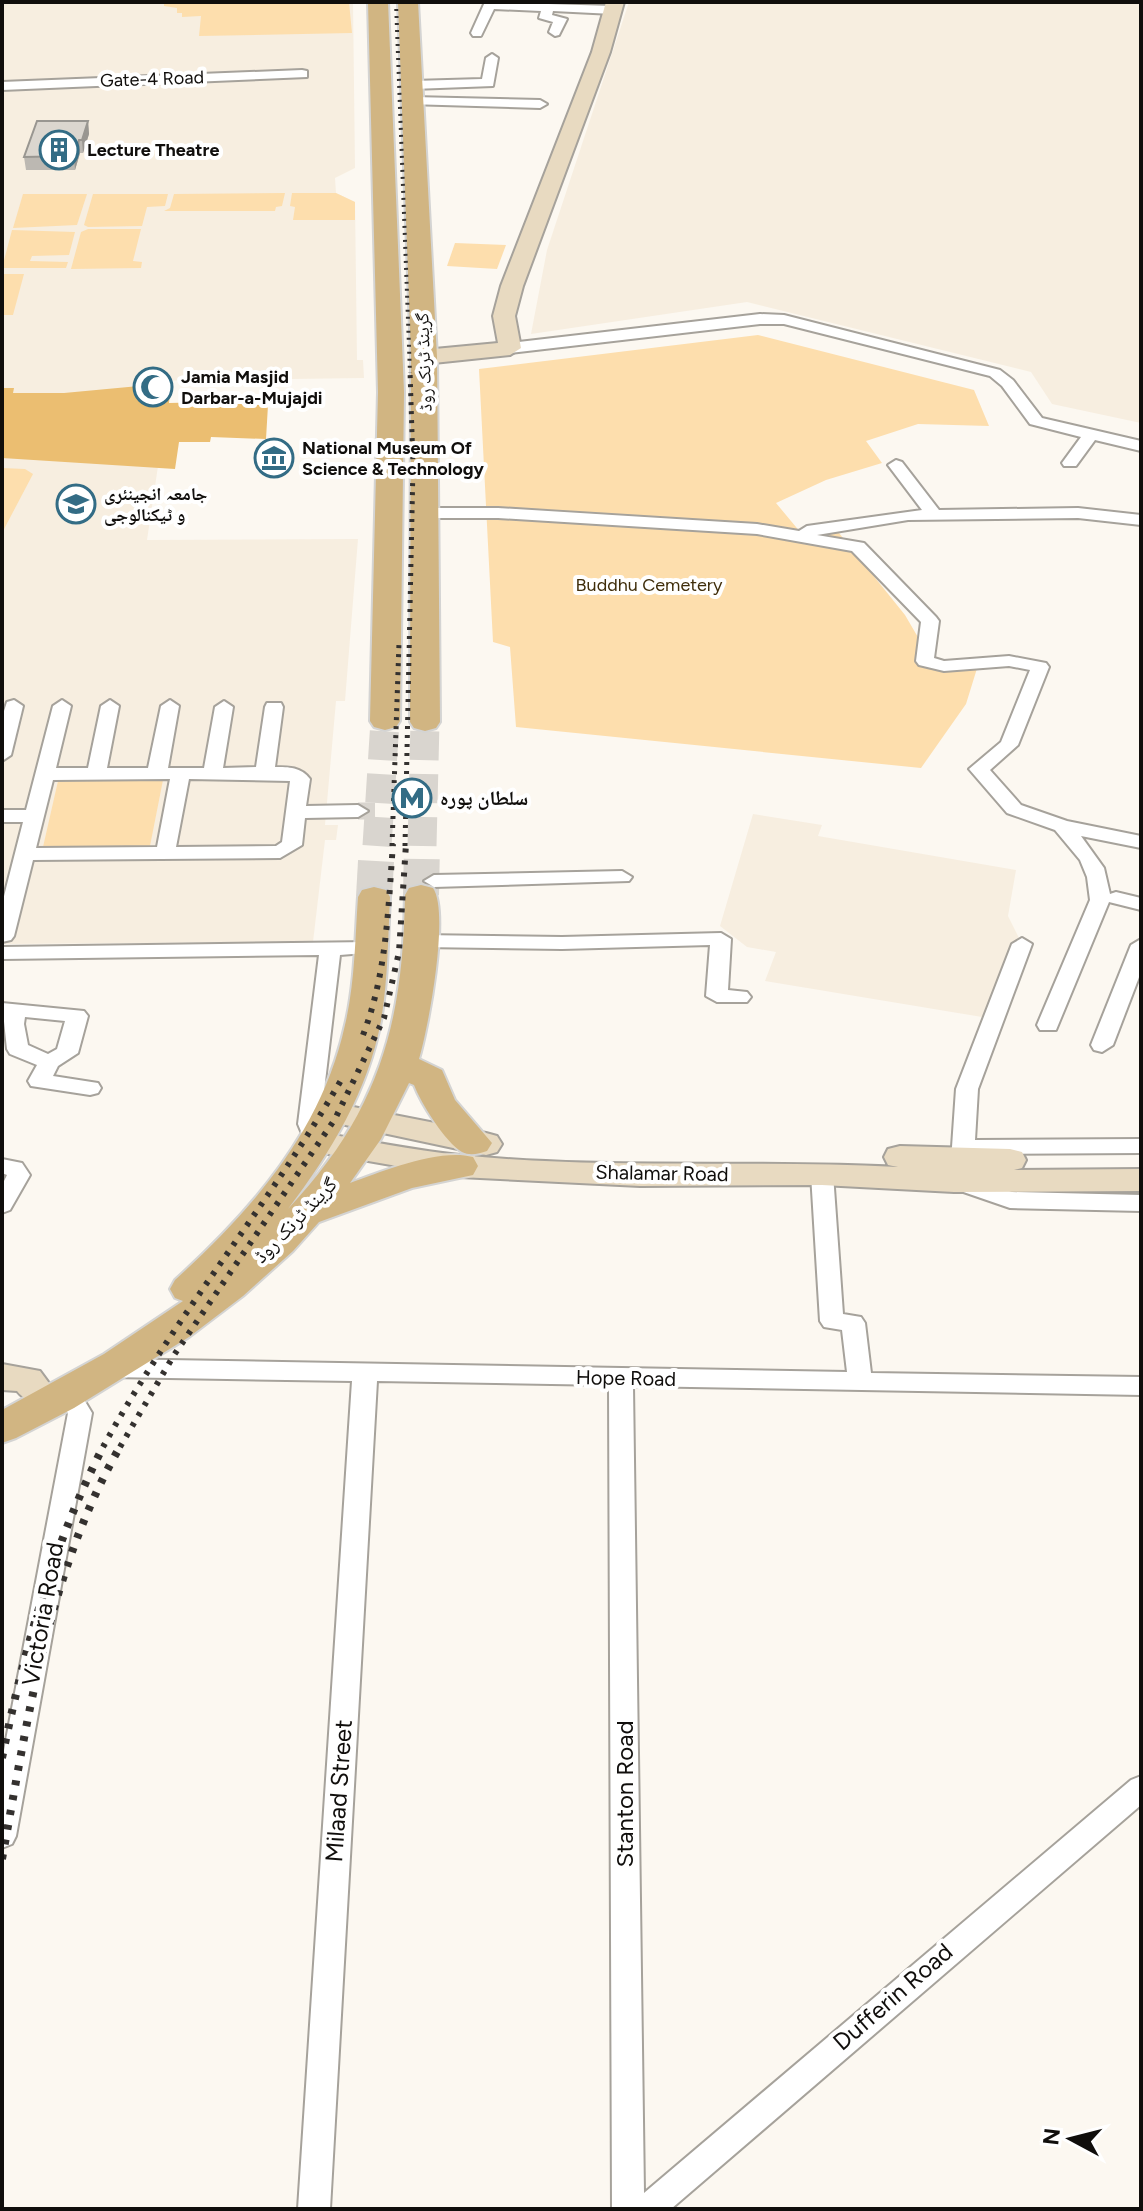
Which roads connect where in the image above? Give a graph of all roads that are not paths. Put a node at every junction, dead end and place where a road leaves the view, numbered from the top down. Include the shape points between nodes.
1 (378, 2) edge
2 (408, 2) edge
3 (491, 3) edge
4 (614, 6) edge
5 (549, 7) junction
6 (555, 32) dead end
7 (477, 33) dead end
8 (492, 58) dead end
9 (382, 63) junction
10 (302, 74) dead end
11 (413, 83) junction
12 (2, 86) edge
13 (540, 104) dead end
14 (510, 348) junction
15 (424, 357) junction
16 (1091, 434) junction
17 (1141, 446) edge
18 (1070, 463) dead end
19 (896, 465) dead end
20 (1056, 495) dead end
21 (427, 513) junction
22 (1078, 513) junction
23 (935, 515) junction
24 (1141, 520) edge
25 (790, 534) junction
26 (14, 706) dead end
27 (62, 706) dead end
28 (110, 706) dead end
29 (170, 706) dead end
30 (224, 707) dead end
31 (274, 707) dead end
32 (385, 721) tunnel mouth
33 (425, 722) tunnel mouth
34 (2, 755) edge
35 (265, 772) junction
36 (96, 773) junction
37 (157, 773) junction
38 (181, 773) junction
39 (213, 773) junction
40 (46, 774) junction
41 (358, 811) tunnel mouth
42 (297, 812) junction
43 (2, 816) edge
44 (34, 816) junction
45 (1062, 826) junction
46 (1141, 842) edge
47 (24, 854) junction
48 (165, 854) junction
49 (622, 877) dead end
50 (428, 888) joint
51 (374, 897) tunnel mouth
52 (1116, 898) dead end
53 (1141, 904) edge
54 (421, 941) junction
55 (3, 944) edge
56 (1022, 944) dead end
57 (1141, 945) edge
58 (370, 948) junction
59 (330, 949) junction
60 (1134, 981) edge
61 (740, 997) dead end
62 (10, 1010) edge
63 (1048, 1025) dead end
64 (1102, 1045) dead end
65 (49, 1062) junction
66 (399, 1064) junction
67 (90, 1088) dead end
68 (325, 1128) junction
69 (366, 1135) junction
70 (1141, 1146) edge
71 (467, 1154) junction
72 (1141, 1161) edge
73 (958, 1162) junction
74 (2, 1166) edge
75 (1009, 1171) junction
76 (822, 1174) junction
77 (1141, 1180) edge
78 (1141, 1203) edge
79 (2, 1205) edge
80 (307, 1213) junction
81 (110, 1368) junction
82 (365, 1373) junction
83 (860, 1380) junction
84 (621, 1385) junction
85 (1141, 1386) edge
86 (35, 1387) edge
87 (881, 1395) dead end
88 (2, 1407) edge
89 (2, 1428) edge
90 (1141, 1788) edge
91 (2, 1836) edge
92 (314, 2209) edge
93 (628, 2209) edge
94 (648, 2209) edge

1 - 9 main road, گرینڈ ٹرنک روڈ
2 - 11 main road, گرینڈ ٹرنک روڈ
3 - 5 street
3 - 7 street
4 - 5 street
4 - 14 street via 512,286 504,316
5 - 6 street via 545,18 561,19
8 - 11 street via 488,83
9 - 11 main road
9 - 32 main road, گرینڈ ٹرنک روڈ via 391,392
10 - 12 street, Gate-4 Road
11 - 13 street
11 - 15 main road, گرینڈ ٹرنک روڈ
14 - 15 street
14 - 16 street via 784,320 995,373 1009,382 1036,421
15 - 21 main road, گرینڈ ٹرنک روڈ
16 - 17 street
16 - 18 street
19 - 23 street
20 - 22 street via 1074,503
21 - 25 street via 498,513
21 - 33 main road, گرینڈ ٹرنک روڈ
22 - 23 street
22 - 24 street
23 - 25 street
25 - 45 street via 858,547 930,621 925,661 944,666 1009,661 1040,667 1009,745 979,769 1014,809
26 - 34 street
27 - 40 street
28 - 36 street
29 - 37 street
30 - 39 street
31 - 35 street
35 - 39 street
35 - 42 street via 300,779
36 - 37 street
36 - 40 street
37 - 38 street
38 - 39 street
38 - 48 street
40 - 44 street
41 - 42 street
42 - 48 street via 288,849
43 - 44 street
44 - 47 street
45 - 46 street
45 - 63 street via 1094,864 1100,900
47 - 48 street
47 - 55 street
49 - 50 street
50 - 54 main road, گرینڈ ٹرنک روڈ
51 - 58 main road, گرینڈ ٹرنک روڈ
52 - 53 street
54 - 61 street via 721,939 717,996
54 - 66 main road, گرینڈ ٹرنک روڈ
55 - 59 street
56 - 73 street via 967,1089
57 - 60 street
58 - 59 street
58 - 68 main road, گرینڈ ٹرنک روڈ via 363,1027
59 - 68 street via 309,1124
60 - 64 street
62 - 65 street via 18,1049
62 - 65 street via 77,1016 67,1053
65 - 67 street via 39,1081
66 - 69 main road, گرینڈ ٹرنک روڈ
66 - 71 main road via 429,1078
68 - 69 street, Shalamar Road
68 - 86 main road, گرینڈ ٹرنک روڈ via 265,1210 198,1282 136,1332
69 - 71 street, Shalamar Road
69 - 80 main road, گرینڈ ٹرنک روڈ
70 - 73 street
71 - 73 street, Shalamar Road
71 - 76 street, Shalamar Road via 640,1175
71 - 80 main road
72 - 75 street
73 - 75 street, Shalamar Road
73 - 76 street, Shalamar Road
73 - 78 street via 1010,1200
74 - 79 street via 19,1175
75 - 77 street
76 - 83 street via 832,1321 853,1323
80 - 81 main road, گرینڈ ٹرنک روڈ via 211,1299
81 - 82 street, Hope Road
81 - 86 main road, گرینڈ ٹرنک روڈ
82 - 84 street, Hope Road
82 - 92 street, Milaad Street
83 - 84 street, Hope Road
83 - 85 street, Hope Road
84 - 87 street
84 - 93 street, Stanton Road
86 - 88 main road, گرینڈ ٹرنک روڈ
86 - 89 main road, گرینڈ ٹرنک روڈ
86 - 91 street, Victoria Road via 80,1413
90 - 94 street, Dufferin Road

